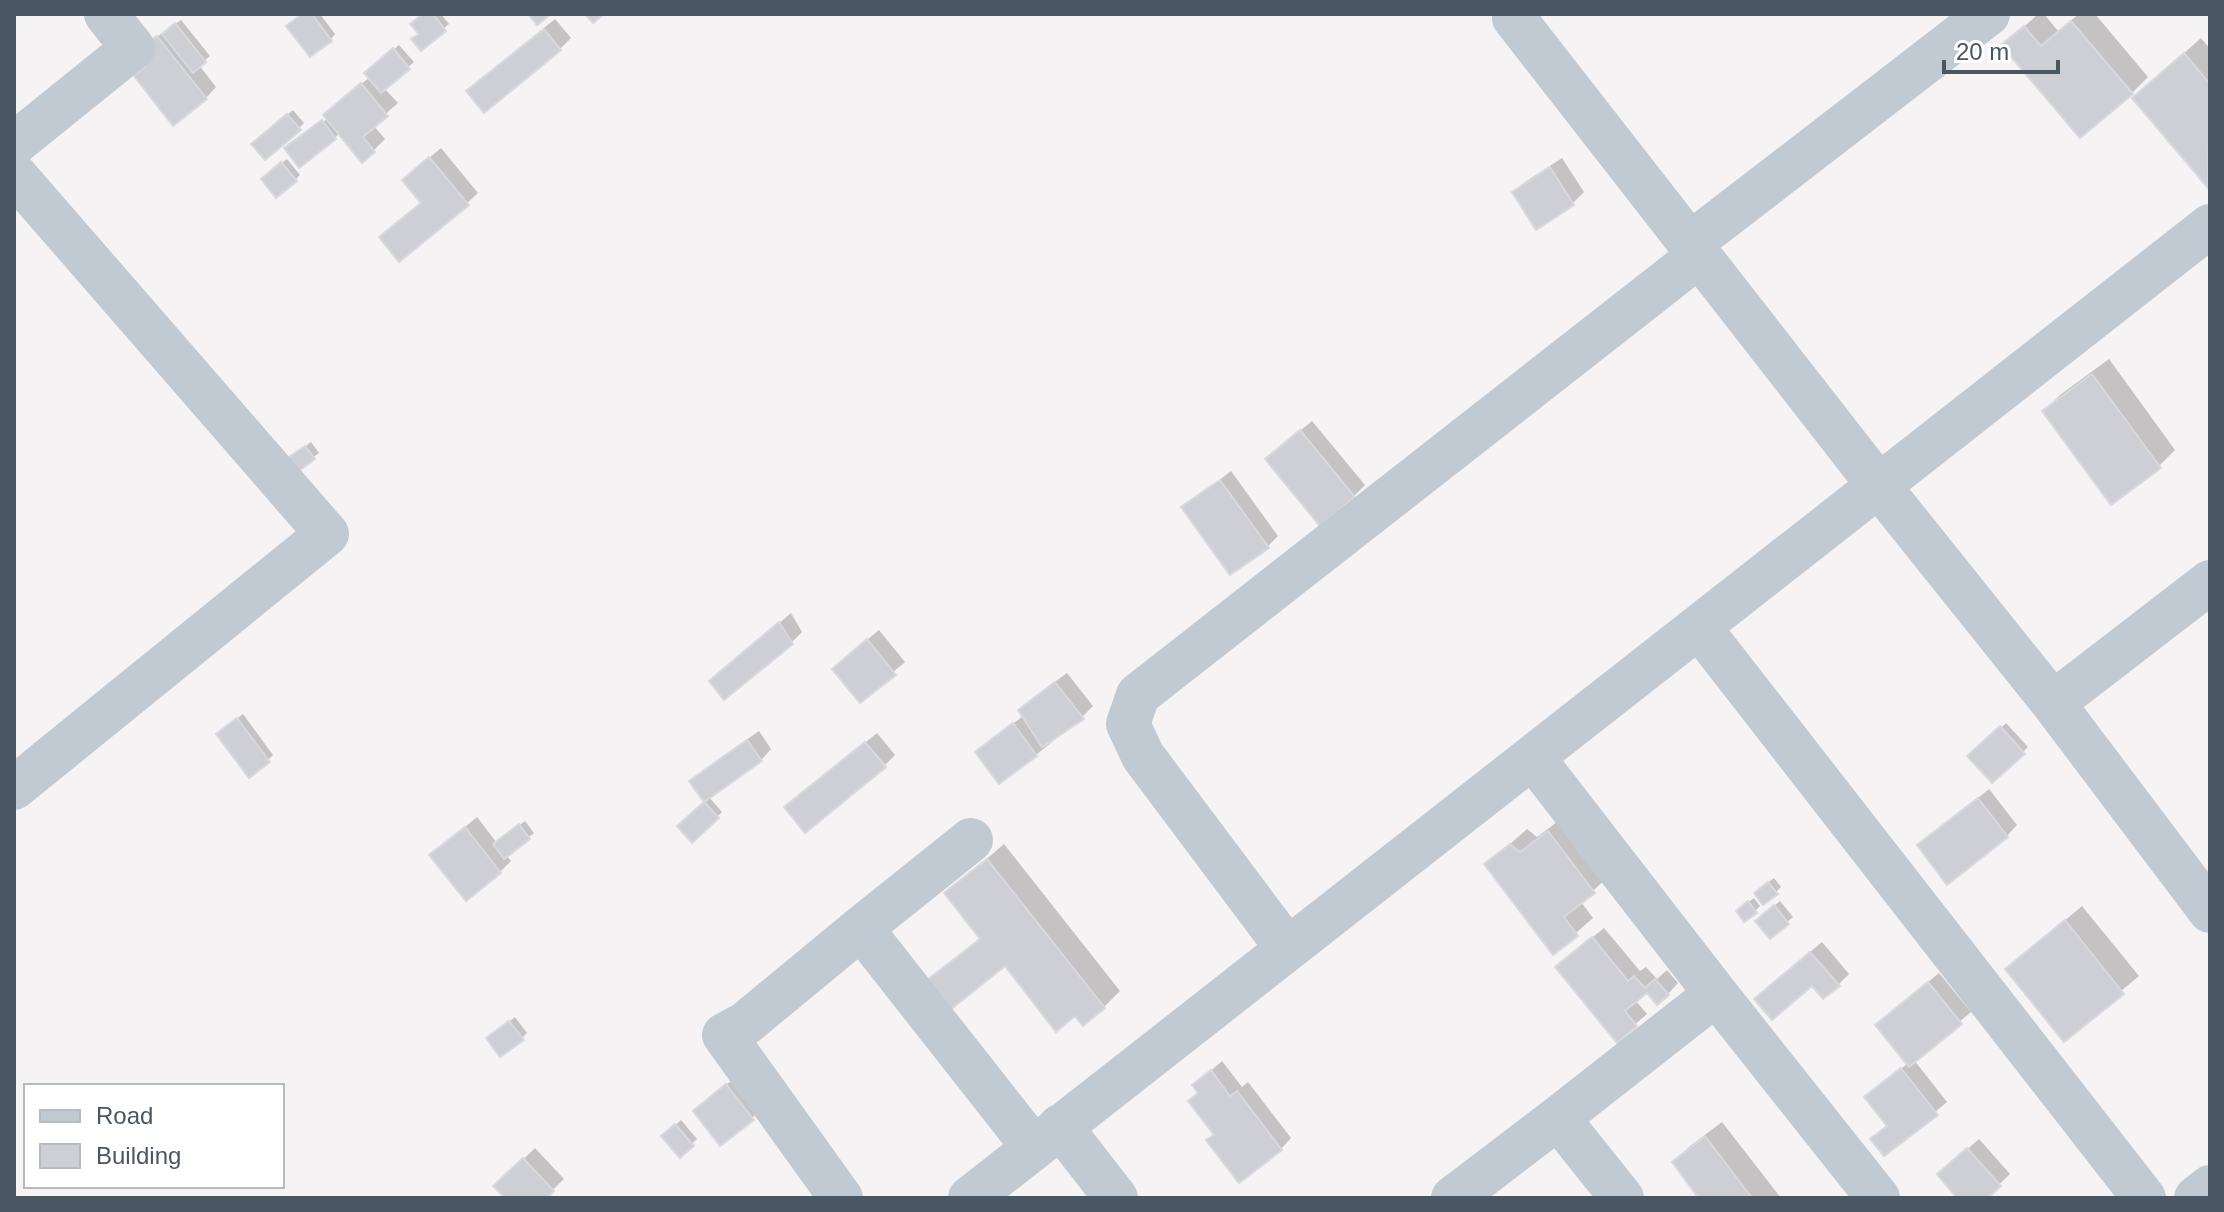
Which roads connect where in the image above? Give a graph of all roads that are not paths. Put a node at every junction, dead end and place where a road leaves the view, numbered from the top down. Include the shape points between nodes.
1 (106, 14) edge
2 (1988, 14) edge
3 (1514, 15) edge
4 (14, 144) edge
5 (14, 174) edge
6 (2210, 226) edge
7 (1696, 249) junction
8 (1879, 486) junction
9 (2210, 582) edge
10 (1699, 627) junction
11 (2053, 703) junction
12 (1534, 759) junction
13 (14, 788) edge
14 (971, 840) dead end
15 (2209, 907) edge
16 (861, 928) junction
17 (1287, 948) junction
18 (1716, 994) junction
19 (1558, 1118) junction
20 (1047, 1137) junction
21 (2210, 1187) edge
22 (841, 1198) edge
23 (970, 1198) edge
24 (1116, 1198) edge
25 (1453, 1198) edge
26 (1622, 1198) edge
27 (1878, 1198) edge
28 (2144, 1198) edge
29 (2196, 1198) edge

1 - 4 street via 133,48
2 - 7 street
3 - 7 street
5 - 13 street via 327,534
6 - 8 street
7 - 8 street
7 - 17 street via 1138,695 1128,724 1143,756
8 - 10 street
8 - 11 street
9 - 11 street
10 - 12 street
10 - 28 street
11 - 15 street
12 - 17 street
12 - 18 street
14 - 16 street
16 - 20 street
16 - 22 street via 746,1023 724,1035
17 - 20 street
18 - 19 street
18 - 27 street
19 - 25 street
19 - 26 street
20 - 23 street
20 - 24 street
21 - 29 street

